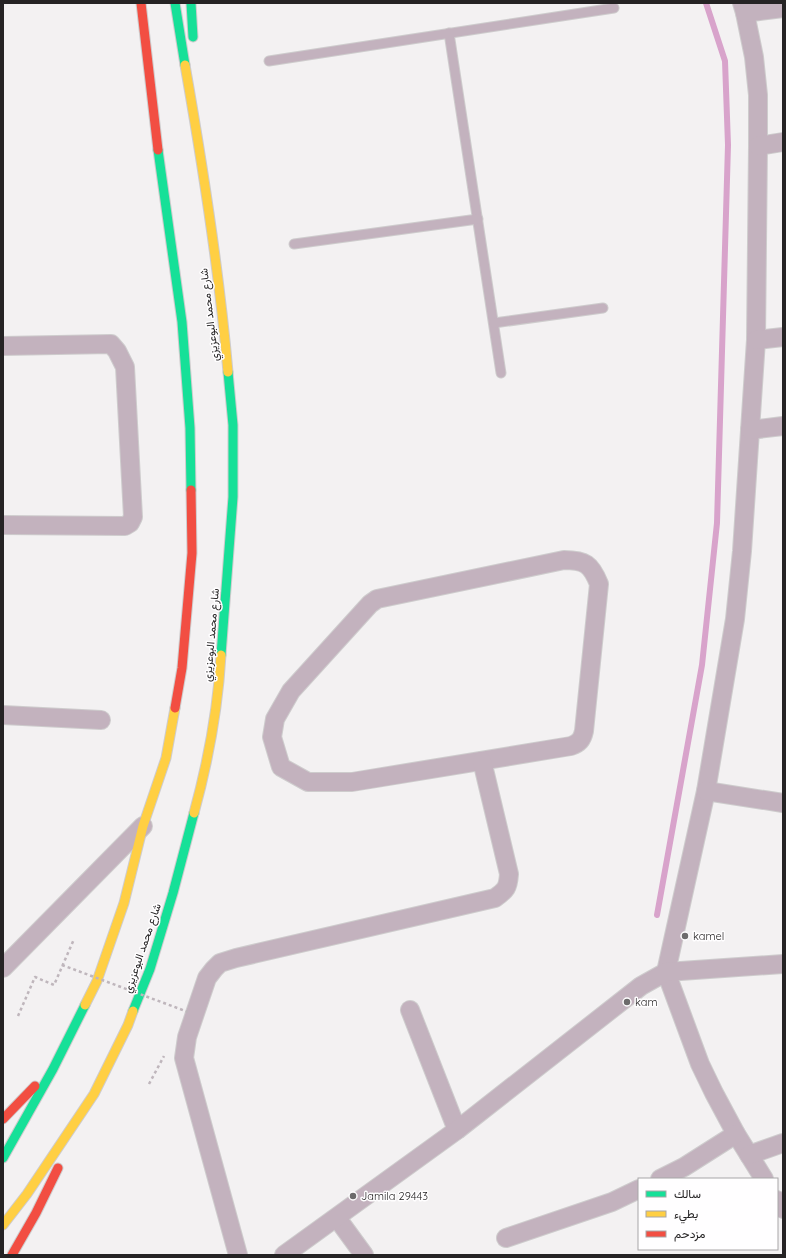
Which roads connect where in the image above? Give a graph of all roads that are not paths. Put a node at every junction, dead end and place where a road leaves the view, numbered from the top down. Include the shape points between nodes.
1 (141, 3) edge
2 (175, 3) edge
3 (191, 3) edge
4 (614, 8) dead end
5 (743, 8) edge
6 (783, 8) edge
7 (449, 33) junction
8 (194, 43) dead end
9 (137, 48) dead end
10 (269, 61) dead end
11 (195, 66) dead end
12 (783, 142) edge
13 (199, 146) junction
14 (758, 146) junction
15 (159, 155) junction
16 (478, 219) junction
17 (294, 244) dead end
18 (603, 308) dead end
19 (494, 323) junction
20 (783, 337) edge
21 (756, 340) junction
22 (3, 346) edge
23 (501, 373) dead end
24 (783, 426) edge
25 (750, 430) junction
26 (3, 525) edge
27 (3, 715) edge
28 (100, 720) dead end
29 (482, 761) junction
30 (706, 791) junction
31 (783, 803) edge
32 (143, 826) junction
33 (783, 964) edge
34 (3, 968) edge
35 (666, 972) junction
36 (410, 1010) dead end
37 (53, 1068) junction
38 (94, 1094) junction
39 (3, 1119) edge
40 (457, 1130) junction
41 (736, 1134) junction
42 (783, 1143) edge
43 (749, 1155) junction
44 (3, 1158) edge
45 (662, 1178) edge
46 (763, 1178) edge
47 (638, 1189) edge
48 (337, 1218) junction
49 (3, 1225) edge
50 (506, 1238) dead end
51 (12, 1255) edge
52 (238, 1255) edge
53 (284, 1255) edge
54 (364, 1255) edge

1 - 15 highway
2 - 13 highway, شارع محمد البوعزيزي
3 - 8 highway
4 - 7 lane
5 - 6 street
5 - 14 street via 754,57 758,95
7 - 10 lane
7 - 16 lane
9 - 15 highway
11 - 13 highway
12 - 14 street
13 - 38 highway, شارع محمد البوعزيزي via 223,313 233,425 233,497 219,688 196,807 150,969
14 - 21 street
15 - 32 highway via 182,322 190,428 192,553 182,668 166,758
16 - 17 lane
16 - 19 lane
18 - 19 lane
19 - 23 lane
20 - 21 street
21 - 25 street
22 - 26 street via 111,344 117,351 125,367 133,517 125,526
24 - 25 street
25 - 30 street via 735,619
27 - 28 street
29 - 29 street via 571,746 582,738 599,584 594,572 585,563 564,560 377,599 360,614 291,691 275,719 272,737 281,767 308,782 352,782
29 - 52 street via 509,874 508,886 504,892 495,898 236,958 220,963 207,978 187,1037 184,1058
30 - 31 street
30 - 35 street
32 - 34 street
32 - 37 highway via 124,903 97,981
33 - 35 street
35 - 40 street via 641,986
35 - 41 street via 700,1064
36 - 40 street
37 - 39 highway
37 - 44 highway
38 - 49 highway, شارع محمد البوعزيزي via 27,1194
38 - 51 highway via 36,1214
40 - 48 street
41 - 43 street
41 - 45 street
42 - 43 street
43 - 46 street
47 - 50 street via 612,1202
48 - 53 street
48 - 54 street

